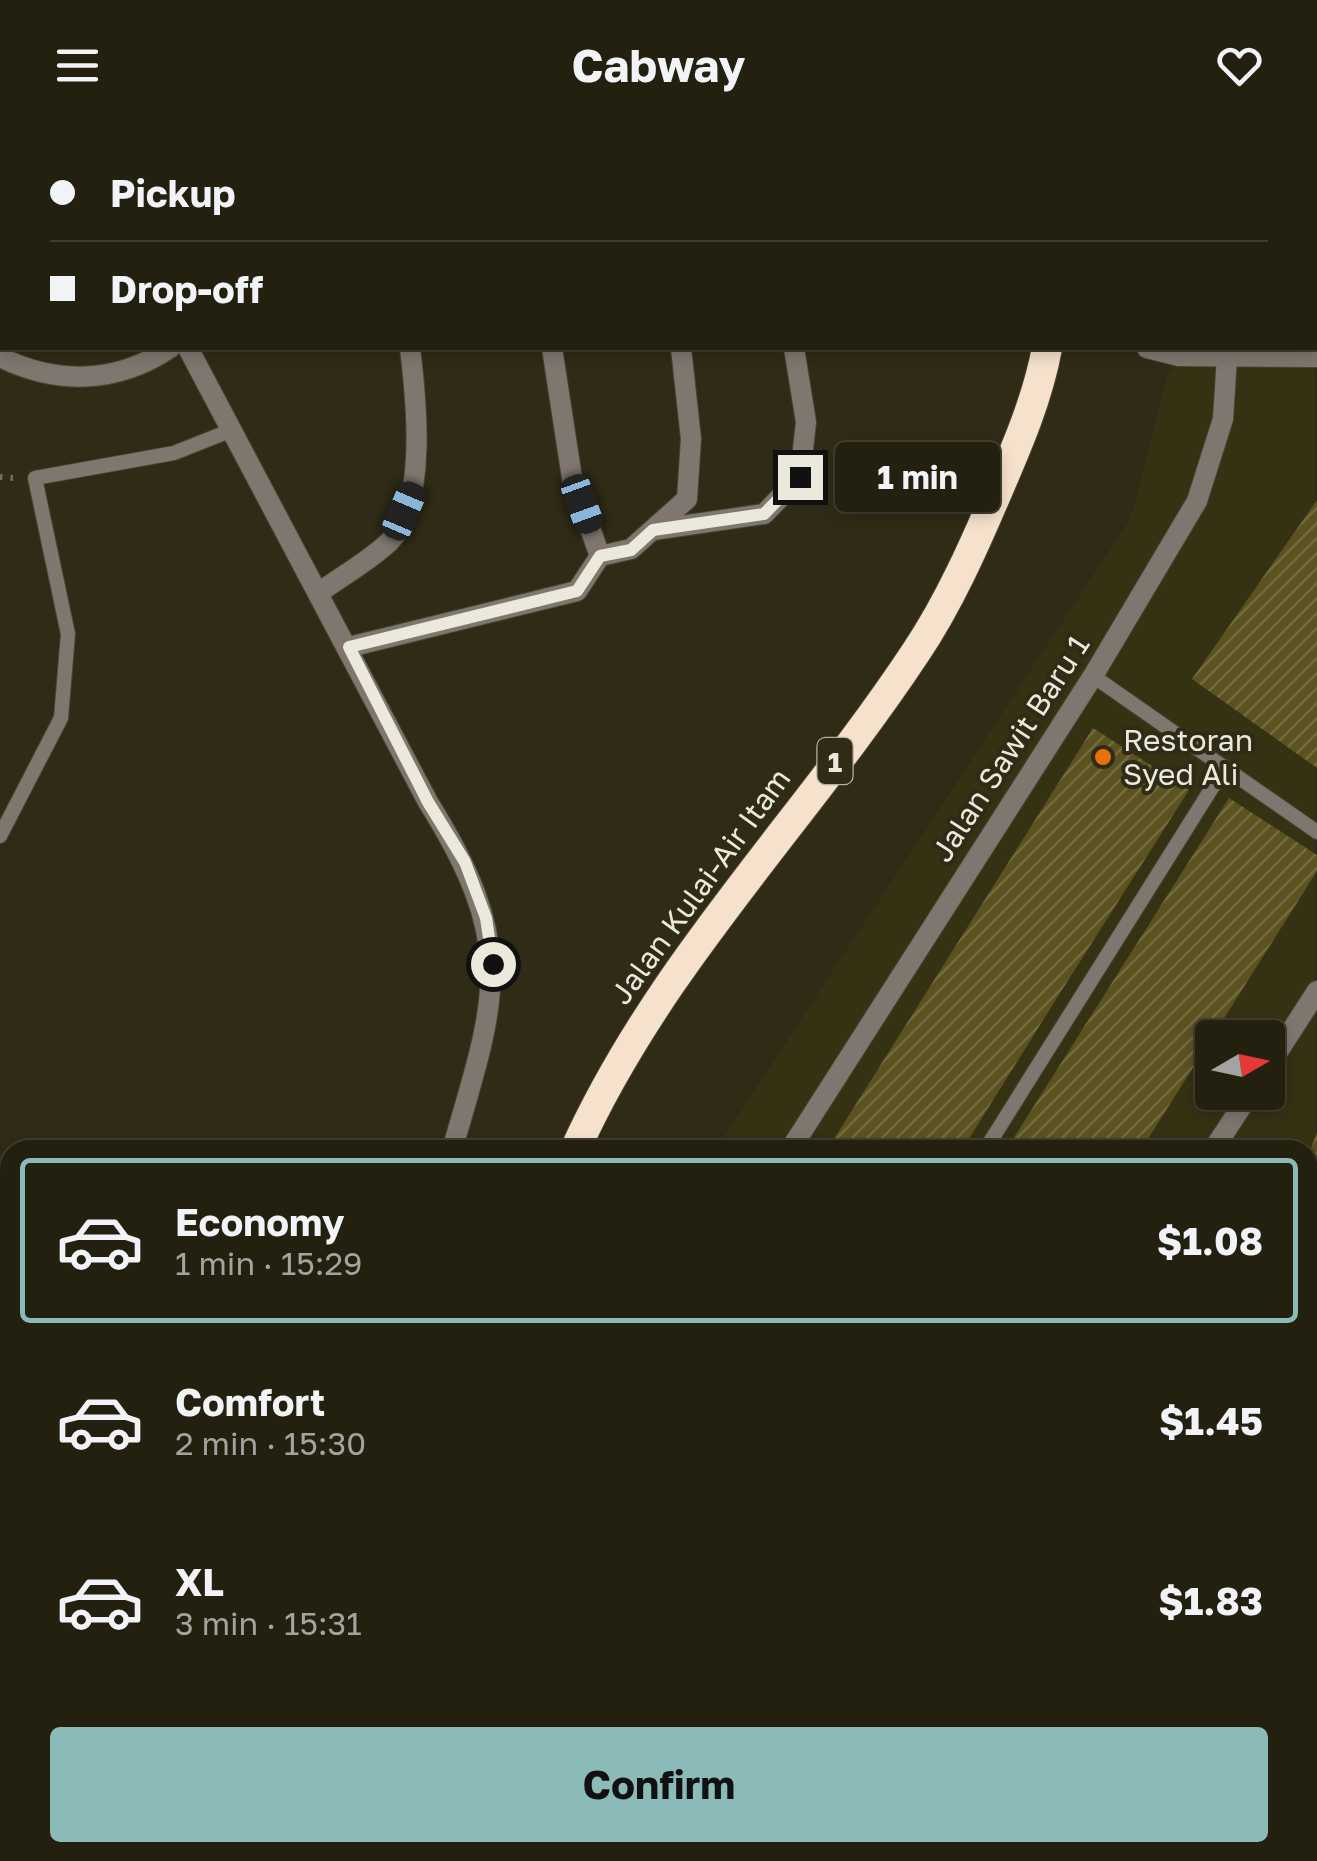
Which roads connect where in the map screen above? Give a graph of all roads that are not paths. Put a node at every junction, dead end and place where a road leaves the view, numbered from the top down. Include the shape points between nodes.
1 (166, 350) edge
2 (189, 350) edge
3 (410, 350) edge
4 (552, 350) edge
5 (682, 350) edge
6 (794, 350) edge
7 (1046, 350) edge
8 (1154, 350) edge
9 (0, 357) edge
10 (1227, 357) junction
11 (1317, 357) edge
12 (232, 430) junction
13 (653, 530) junction
14 (600, 556) junction
15 (320, 592) junction
16 (349, 647) junction
17 (1093, 676) junction
18 (1225, 767) junction
19 (1317, 832) edge
20 (0, 836) edge
21 (1317, 992) edge
22 (1285, 1041) edge
23 (1240, 1110) edge
24 (455, 1140) edge
25 (580, 1140) edge
26 (796, 1140) edge
27 (991, 1140) edge
28 (1220, 1140) edge

1 - 9 street via 128,370 87,379 32,373
2 - 12 street
3 - 15 street via 415,483 392,540
4 - 14 street via 572,478
5 - 13 street via 691,439 687,499
6 - 13 street via 806,422 800,477 764,514
7 - 25 highway, Jalan Kulai-Air Itam / 1 via 1023,433 918,650 677,971 628,1046
8 - 10 street
10 - 11 street
10 - 17 street, Jalan Sawit Baru 1 via 1223,419 1198,501
12 - 15 street
12 - 20 lane via 174,453 35,478 68,634 60,718
13 - 14 street via 631,550
14 - 16 street via 577,591
15 - 16 street
16 - 24 street via 465,862 486,918 490,1004
17 - 18 lane
17 - 26 street, Jalan Sawit Baru 1
18 - 19 lane
18 - 27 lane
21 - 22 street
23 - 28 street

